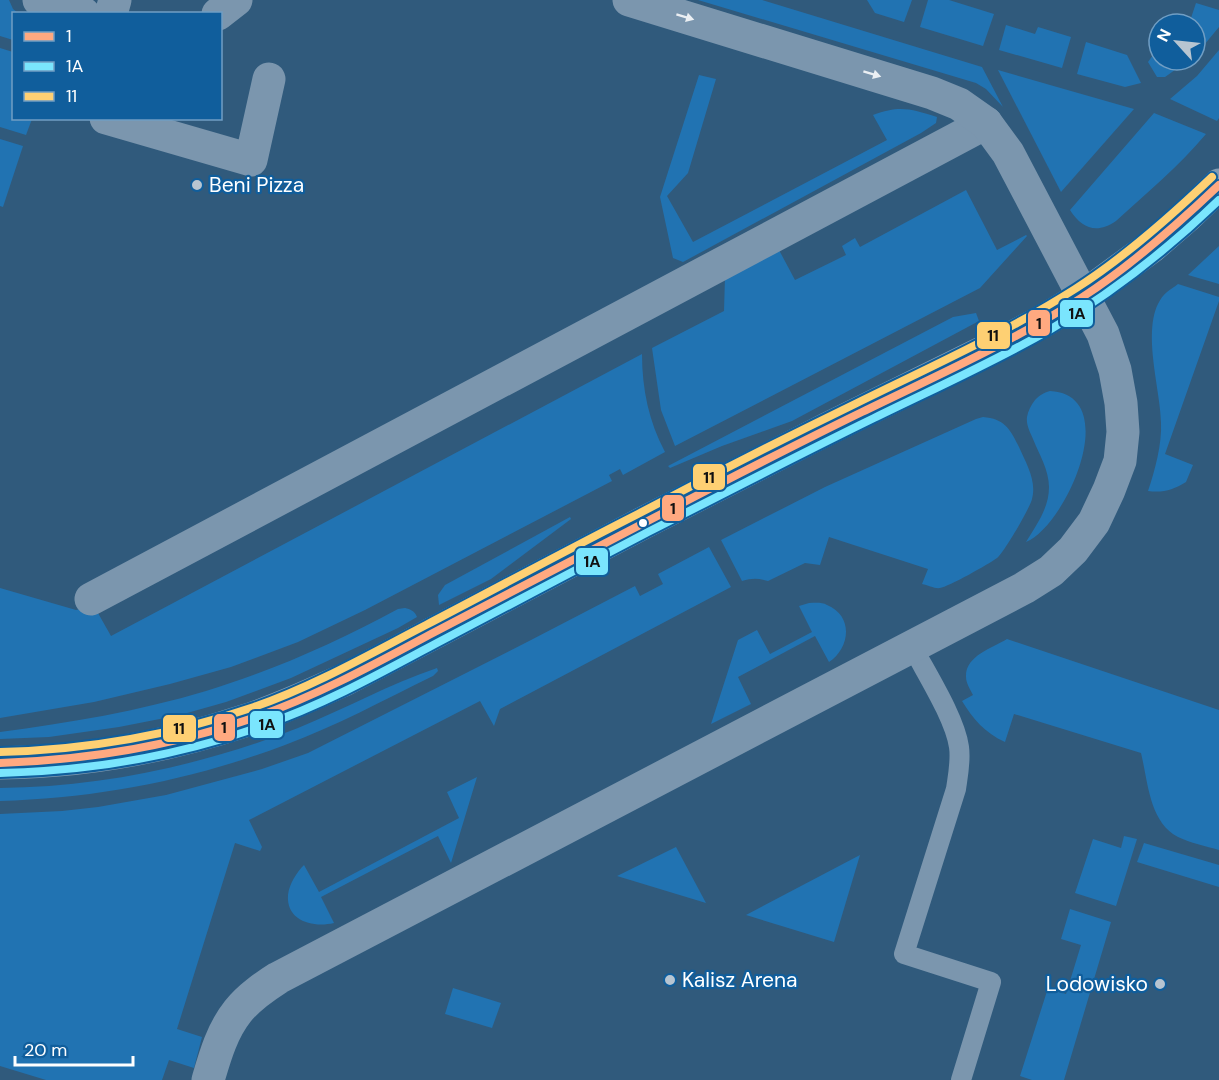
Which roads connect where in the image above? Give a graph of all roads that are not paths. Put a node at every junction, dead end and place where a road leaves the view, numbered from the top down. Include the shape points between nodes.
1 (39, 0) edge
2 (236, 0) edge
3 (629, 0) edge
4 (76, 12) edge
5 (221, 12) edge
6 (269, 79) dead end
7 (113, 120) edge
8 (986, 123) junction
9 (1219, 184) edge
10 (1084, 296) junction
11 (92, 599) dead end
12 (912, 646) junction
13 (0, 763) edge
14 (208, 1080) edge
15 (961, 1080) edge

1 - 4 street
2 - 5 street
3 -> 8 street via 932,93 959,104
6 - 7 street via 250,160
8 - 10 street via 1008,153
8 - 11 street
9 - 10 street via 1151,247
10 - 12 street via 1103,334 1122,403 1120,461 1110,490 1094,522 1051,571
10 - 13 street via 1004,342 310,696 215,730 137,749
12 - 14 street via 278,978 238,1010 226,1029
12 - 15 lane via 952,725 959,746 959,768 956,789 904,954 991,982

